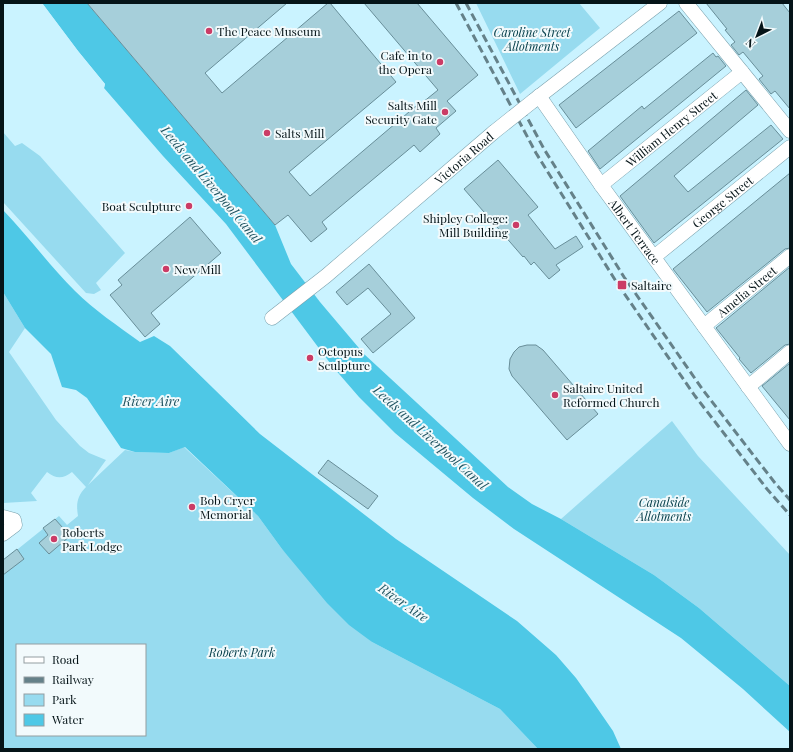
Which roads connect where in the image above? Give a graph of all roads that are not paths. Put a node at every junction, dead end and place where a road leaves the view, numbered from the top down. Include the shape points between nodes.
1 (660, 3) edge
2 (686, 3) edge
3 (742, 72) junction
4 (536, 98) junction
5 (790, 131) edge
6 (790, 147) edge
7 (600, 185) junction
8 (790, 256) edge
9 (654, 257) junction
10 (275, 316) dead end
11 (704, 326) junction
12 (790, 352) edge
13 (748, 387) junction
14 (790, 443) edge
15 (3, 517) edge
16 (3, 534) edge

1 - 4 street, Victoria Road
2 - 3 street
3 - 5 street
3 - 7 street, William Henry Street
4 - 7 street, Albert Terrace
4 - 10 street, Victoria Road, bridge
6 - 9 street, George Street
7 - 9 street, Albert Terrace
8 - 11 street, Amelia Street
9 - 11 street, Albert Terrace
11 - 13 street, Albert Terrace
12 - 13 street
13 - 14 street, Albert Terrace
15 - 16 street via 14,520 15,525

